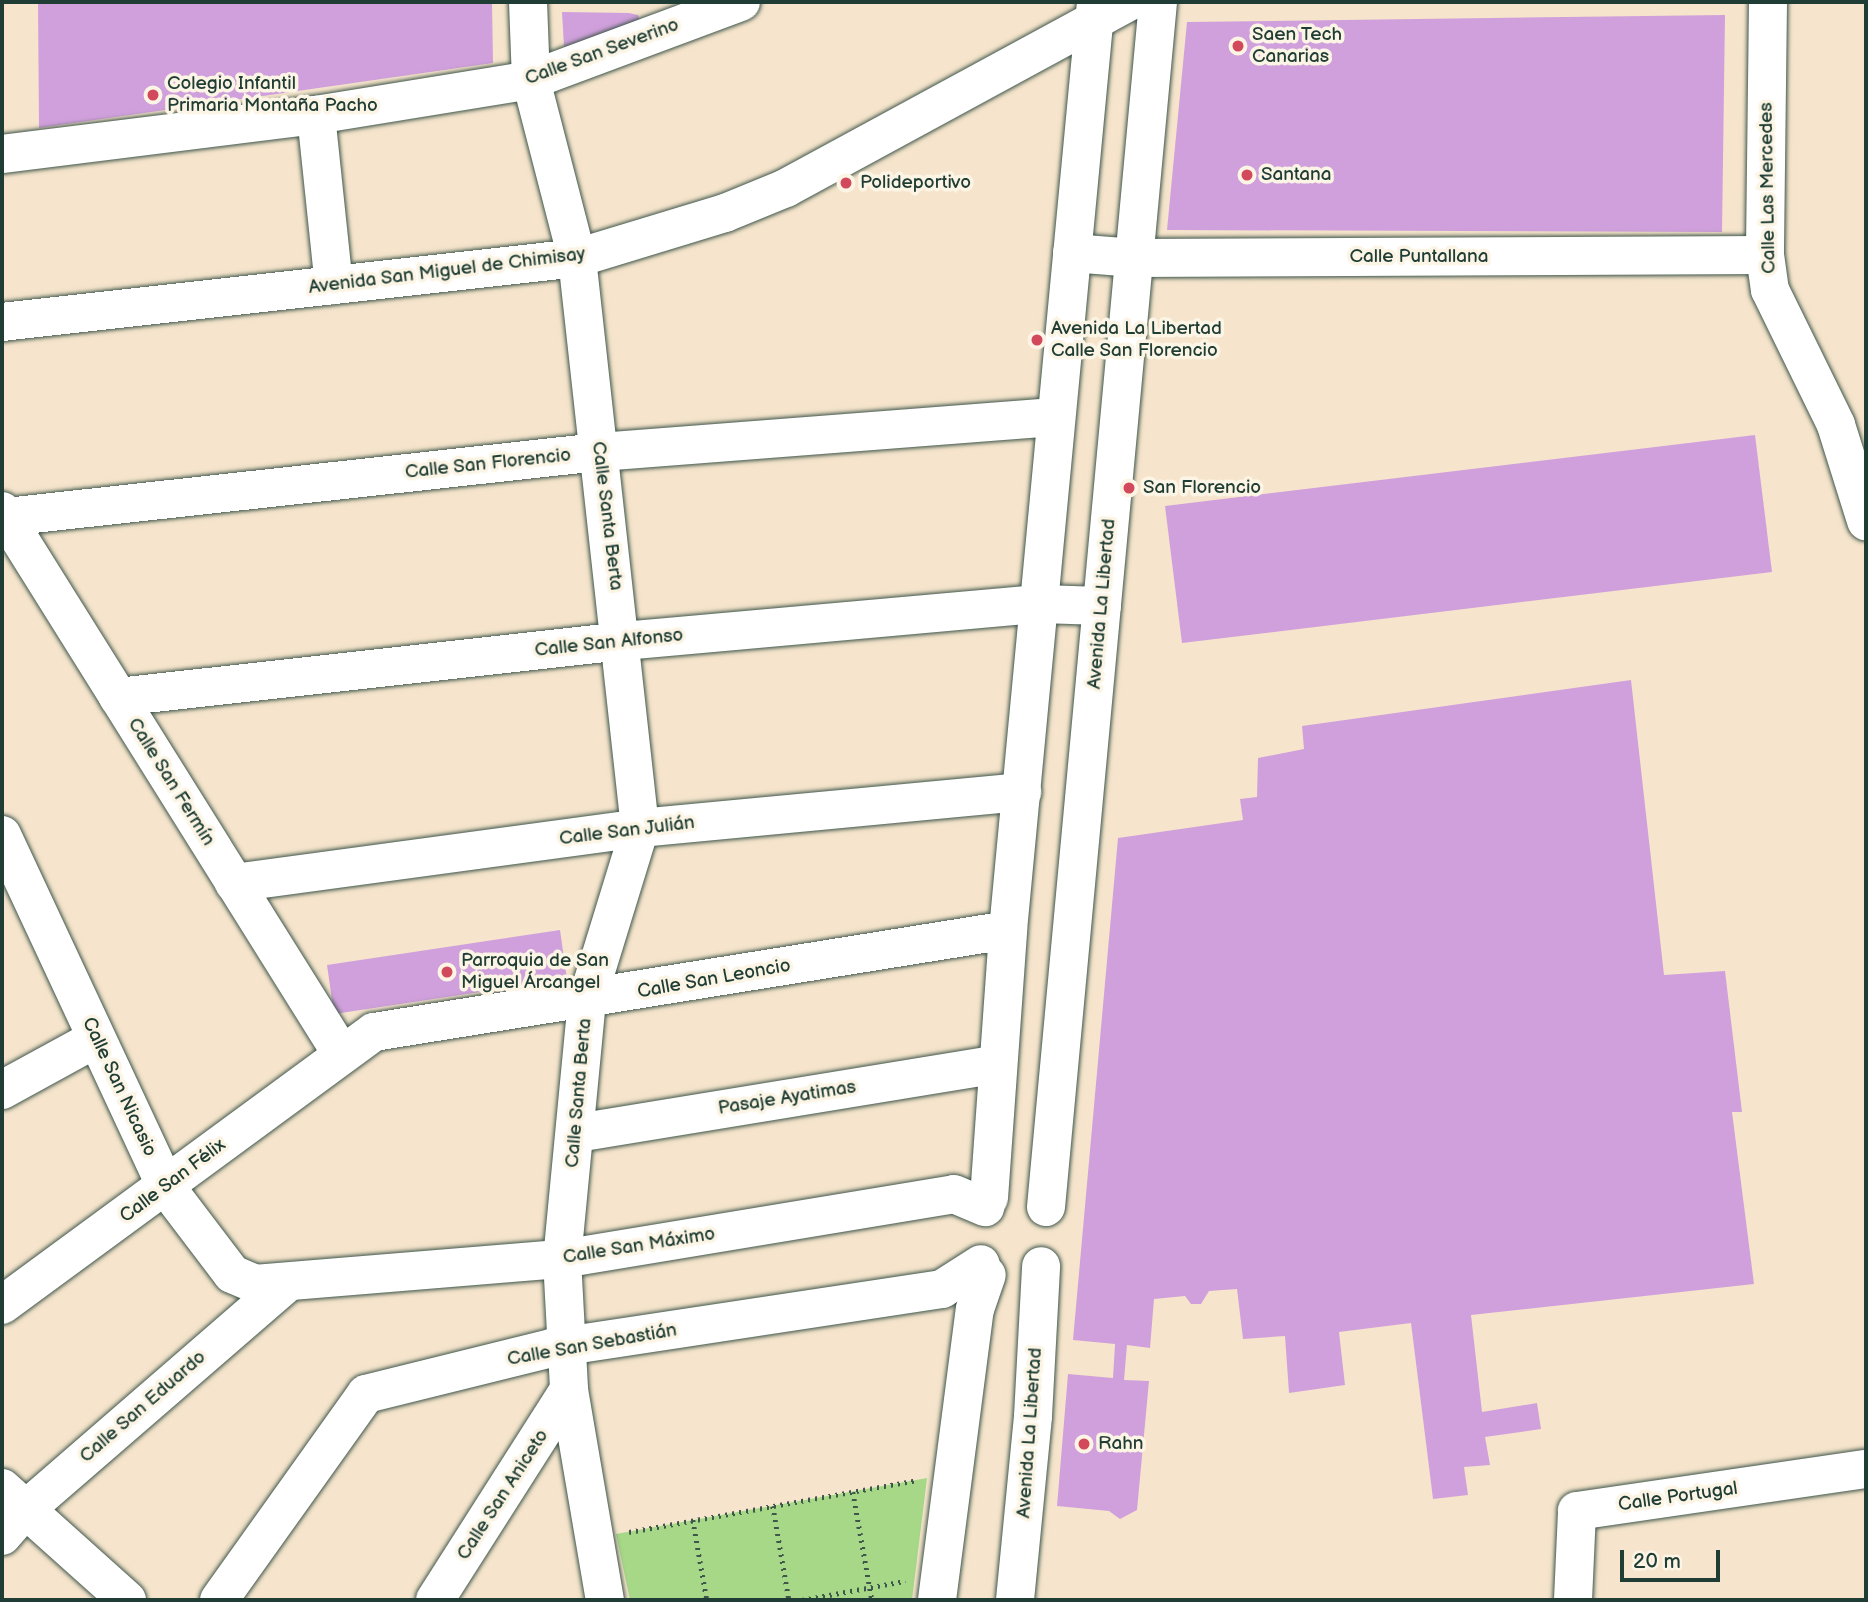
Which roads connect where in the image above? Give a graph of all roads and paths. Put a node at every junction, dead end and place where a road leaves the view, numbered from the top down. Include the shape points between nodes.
1 (528, 2) edge
2 (741, 2) edge
3 (1129, 2) edge
4 (1158, 2) edge
5 (1768, 2) edge
6 (1095, 11) edge
7 (657, 18) edge
8 (531, 80) junction
9 (316, 115) junction
10 (2, 153) edge
11 (1072, 253) junction
12 (1765, 255) junction
13 (577, 258) junction
14 (1135, 258) junction
15 (334, 285) junction
16 (2, 322) edge
17 (1055, 417) junction
18 (599, 452) junction
19 (4, 514) edge
20 (1866, 521) edge
21 (1041, 604) junction
22 (1102, 606) junction
23 (623, 641) junction
24 (118, 697) junction
25 (1022, 792) junction
26 (640, 828) junction
27 (2, 835) edge
28 (234, 883) junction
29 (12, 885) edge
30 (1008, 930) junction
31 (587, 1000) junction
32 (95, 1039) junction
33 (341, 1053) junction
34 (997, 1064) junction
35 (2, 1090) edge
36 (577, 1133) junction
37 (166, 1187) junction
38 (987, 1203) junction
39 (1046, 1207) junction
40 (562, 1259) junction
41 (1041, 1266) junction
42 (984, 1269) junction
43 (288, 1282) junction
44 (2, 1305) edge
45 (566, 1346) junction
46 (569, 1390) junction
47 (539, 1440) junction
48 (582, 1466) junction
49 (1866, 1469) edge
50 (955, 1472) junction
51 (853, 1492) junction
52 (773, 1506) junction
53 (10, 1511) edge
54 (693, 1520) junction
55 (594, 1538) junction
56 (870, 1588) junction
57 (939, 1588) edge
58 (127, 1600) edge
59 (219, 1600) edge
60 (435, 1600) edge
61 (605, 1600) edge
62 (707, 1600) edge
63 (789, 1600) edge
64 (802, 1600) edge
65 (872, 1600) edge
66 (1015, 1600) edge
67 (1573, 1600) edge

1 - 8 street, Calle Santa Berta
2 - 7 street, Calle San Severino
3 - 6 street, Avenida San Miguel de Chimisay
4 - 14 street, Avenida La Libertad
5 - 12 street, Calle Las Mercedes
6 - 11 street
6 - 13 street, Avenida San Miguel de Chimisay via 786,188 725,213
7 - 8 street, Calle San Severino
8 - 9 street, Calle San Severino
8 - 13 street, Calle Santa Berta
9 - 10 street, Calle San Severino
9 - 15 street
11 - 14 street, Calle Puntallana
11 - 17 street
12 - 14 street, Calle Puntallana
12 - 20 street, Calle Las Mercedes via 1770,290 1836,425
13 - 15 street, Avenida San Miguel de Chimisay
13 - 18 street, Calle Santa Berta
14 - 22 street, Avenida La Libertad
15 - 16 street, Avenida San Miguel de Chimisay
17 - 18 street, Calle San Florencio
17 - 21 street
18 - 19 street, Calle San Florencio
18 - 23 street, Calle Santa Berta
19 - 24 street, Calle San Fermín
21 - 22 street, Calle San Alfonso
21 - 23 street, Calle San Alfonso
21 - 25 street
22 - 39 street, Avenida La Libertad
23 - 24 street, Calle San Alfonso
23 - 26 street, Calle Santa Berta
24 - 28 street, Calle San Fermín
25 - 26 street, Calle San Julián
25 - 30 street
26 - 28 street, Calle San Julián
26 - 31 street, Calle Santa Berta
27 - 29 street, Calle San Nicasio
28 - 33 street, Calle San Fermín
29 - 32 street, Calle San Nicasio
30 - 31 street, Calle San Leoncio
30 - 34 street
31 - 33 street, Calle San Leoncio via 374,1032
31 - 36 street, Calle Santa Berta
32 - 35 street
32 - 37 street, Calle San Nicasio
33 - 37 street, Calle San Félix
34 - 36 street, Pasaje Ayatimas
34 - 38 street
36 - 40 street, Calle Santa Berta
37 - 43 street, Calle San Nicasio via 232,1273 255,1284
37 - 44 street, Calle San Félix
38 - 39 street via 1017,1190
38 - 40 street, Calle San Máximo via 954,1194
38 - 42 street via 979,1220
39 - 41 street via 1051,1236
40 - 43 street, Calle San Máximo
40 - 45 street, Calle Santa Berta
41 - 42 street via 1013,1281
41 - 66 street, Avenida La Libertad via 1033,1416
42 - 45 street, Calle San Sebastián via 942,1289
42 - 50 street
43 - 53 street, Calle San Eduardo
45 - 46 street, Calle Santa Berta
45 - 59 street, Calle San Sebastián via 366,1394
46 - 47 street, Calle San Aniceto
46 - 48 street, Calle Santa Berta
47 - 48 street via 565,1446
47 - 60 street, Calle San Aniceto
48 - 55 street, Calle Santa Berta
49 - 67 street, Calle Portugal via 1577,1511
50 - 51 path
50 - 57 street
51 - 52 path
51 - 56 path
52 - 54 path
52 - 63 path
53 - 58 street
54 - 55 path
54 - 62 path
55 - 61 street, Calle Santa Berta
56 - 57 path
56 - 64 path
56 - 65 path

